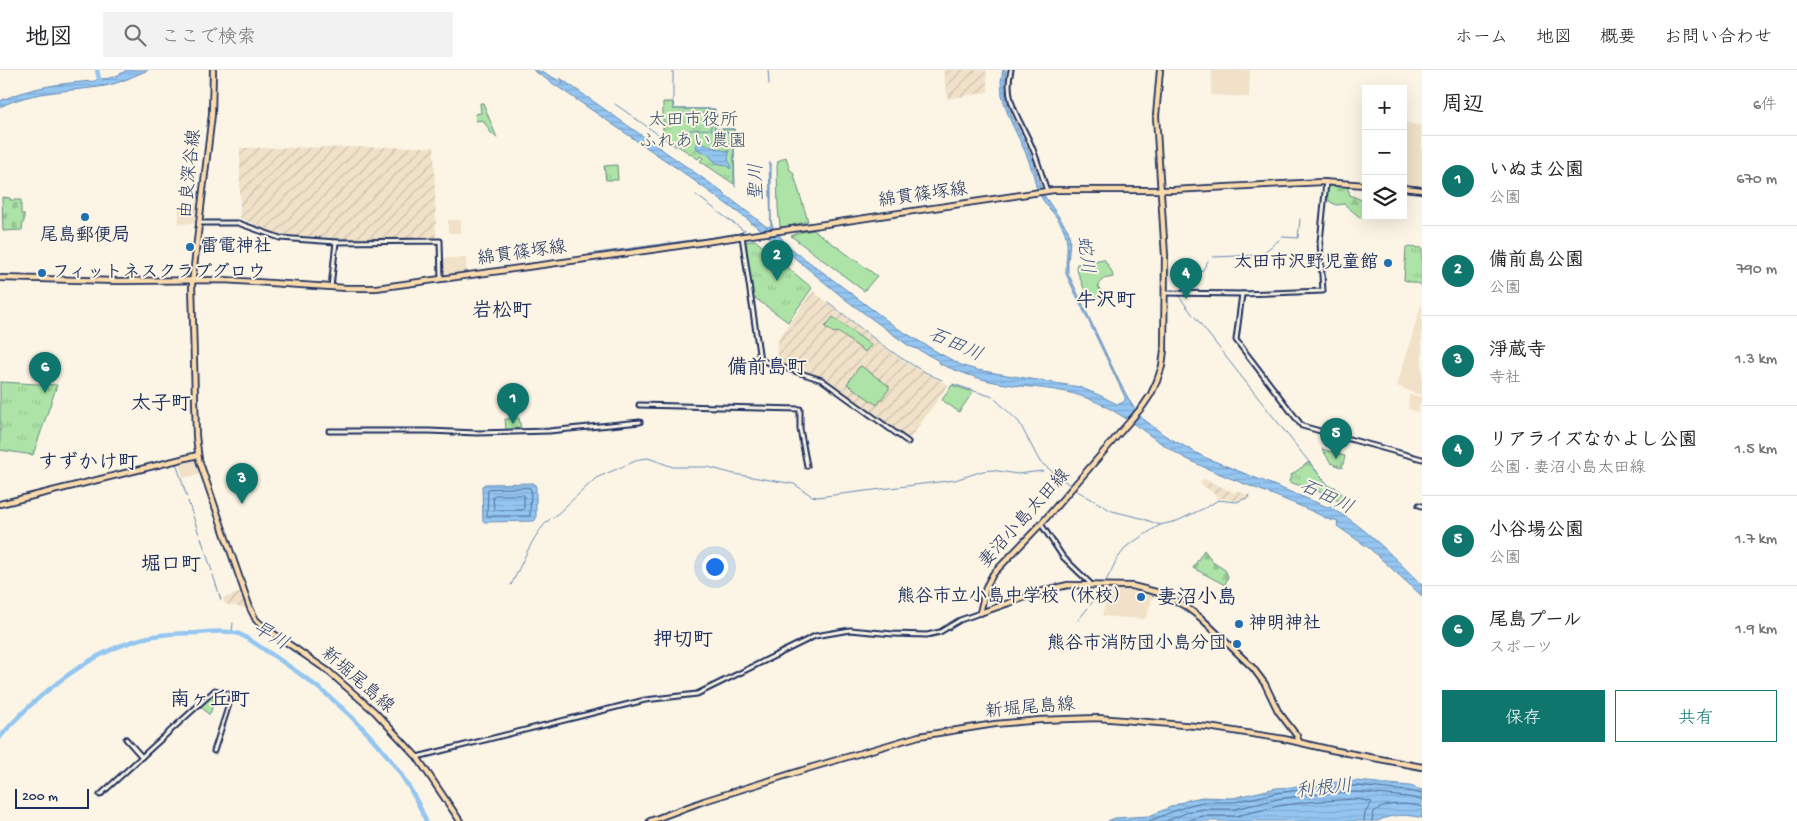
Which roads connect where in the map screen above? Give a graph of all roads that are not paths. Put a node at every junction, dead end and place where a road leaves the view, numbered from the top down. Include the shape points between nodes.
1 (213, 70) edge
2 (1011, 70) edge
3 (1160, 70) edge
4 (1326, 182) junction
5 (1362, 185) edge
6 (1407, 188) edge
7 (1422, 190) edge
8 (1160, 191) junction
9 (1046, 192) junction
10 (200, 223) junction
11 (742, 236) junction
12 (336, 242) junction
13 (0, 278) edge
14 (440, 279) junction
15 (193, 281) junction
16 (331, 287) junction
17 (1165, 294) junction
18 (1242, 294) junction
19 (639, 405) dead end
20 (640, 422) dead end
21 (329, 431) dead end
22 (908, 442) dead end
23 (198, 456) junction
24 (1422, 459) edge
25 (807, 466) dead end
26 (0, 504) edge
27 (1042, 524) junction
28 (1092, 585) junction
29 (980, 613) junction
30 (126, 739) dead end
31 (1299, 742) junction
32 (214, 751) dead end
33 (142, 756) junction
34 (417, 757) junction
35 (1422, 767) edge
36 (100, 795) dead end
37 (460, 821) edge
38 (650, 821) edge

1 - 10 main road, 由良深谷線
2 - 9 street via 1009,87 1014,110 1031,145
3 - 8 main road via 1156,116
4 - 5 main road
4 - 8 main road, 綿貫篠塚線
4 - 18 street via 1320,242 1323,291
6 - 7 main road
8 - 9 main road, 綿貫篠塚線 via 1098,189
8 - 17 main road
9 - 11 main road, 綿貫篠塚線
10 - 12 street via 238,223 273,237
10 - 15 main road, 由良深谷線
11 - 14 main road, 綿貫篠塚線
11 - 22 street via 760,360 822,380
12 - 14 street via 440,241
12 - 16 street
13 - 15 main road, 綿貫篠塚線
14 - 16 main road, 綿貫篠塚線 via 382,287
15 - 16 main road, 綿貫篠塚線
15 - 23 main road, 新堀尾島線
17 - 18 street
17 - 27 main road, 妻沼小島太田線 via 1162,366 1153,391
18 - 24 street via 1236,340 1302,426
19 - 25 street via 800,409
20 - 21 street via 477,434
23 - 26 main road
23 - 34 main road, 新堀尾島線 via 256,620 328,670 381,718
27 - 28 street via 1063,557
27 - 29 main road, 妻沼小島太田線 via 990,578
28 - 29 main road via 1056,587
28 - 31 main road via 1151,590 1174,600 1201,618 1260,675 1278,711
29 - 34 street via 933,635 850,630 815,636 697,694 645,700
30 - 33 street
31 - 35 main road, 新堀尾島線
31 - 38 main road, 新堀尾島線 via 1208,727 1124,719 1059,718 995,724 913,738 749,787
32 - 33 street via 232,695 215,690
33 - 36 street
34 - 37 main road, 新堀尾島線

